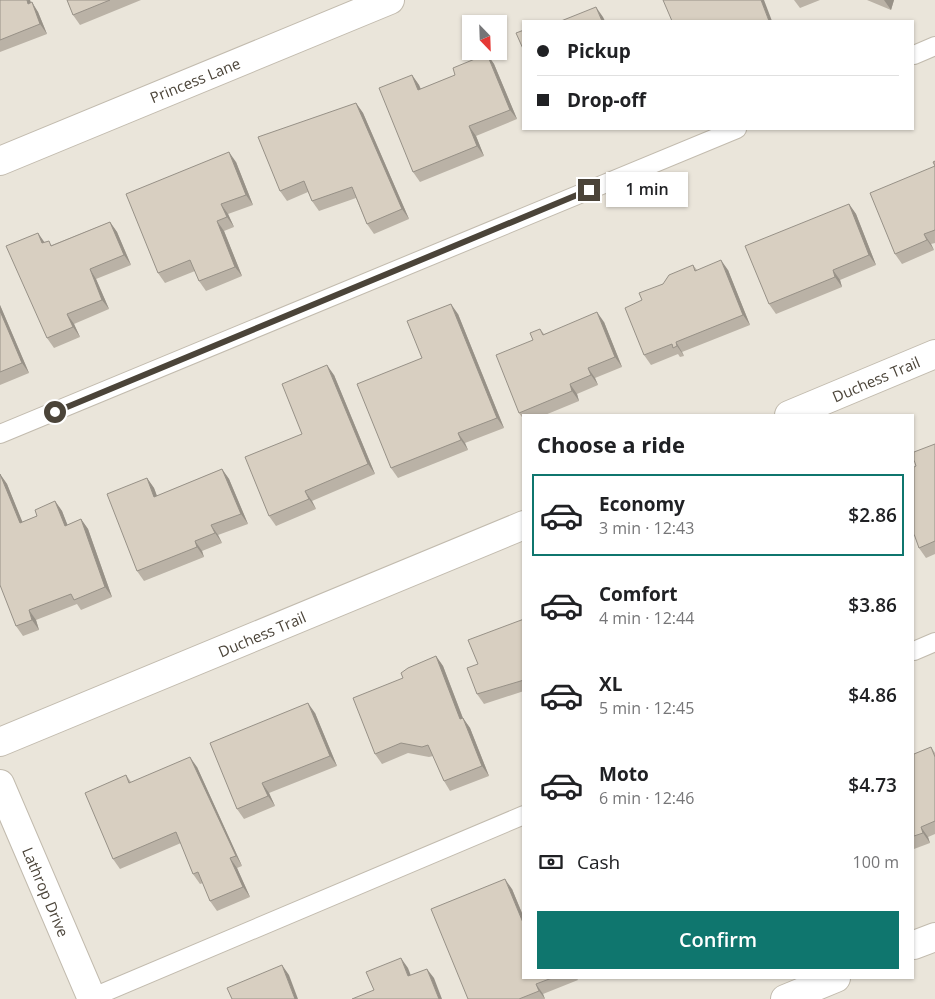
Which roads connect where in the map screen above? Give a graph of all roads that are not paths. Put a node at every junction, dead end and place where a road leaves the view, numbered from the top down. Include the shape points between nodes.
1 (390, 0) edge
2 (935, 46) edge
3 (914, 55) edge
4 (735, 130) edge
5 (0, 161) edge
6 (935, 354) edge
7 (791, 414) edge
8 (0, 434) edge
9 (522, 526) edge
10 (935, 642) edge
11 (914, 651) edge
12 (0, 742) edge
13 (0, 784) edge
14 (522, 816) edge
15 (935, 937) edge
16 (914, 945) edge
17 (834, 979) edge
18 (91, 998) edge
19 (785, 999) edge

1 - 5 street, Princess Lane
2 - 3 lane
4 - 8 lane
6 - 7 street, Duchess Trail
9 - 12 street, Duchess Trail
10 - 11 lane
13 - 18 street, Lathrop Drive
14 - 18 lane
15 - 16 street
17 - 19 street

